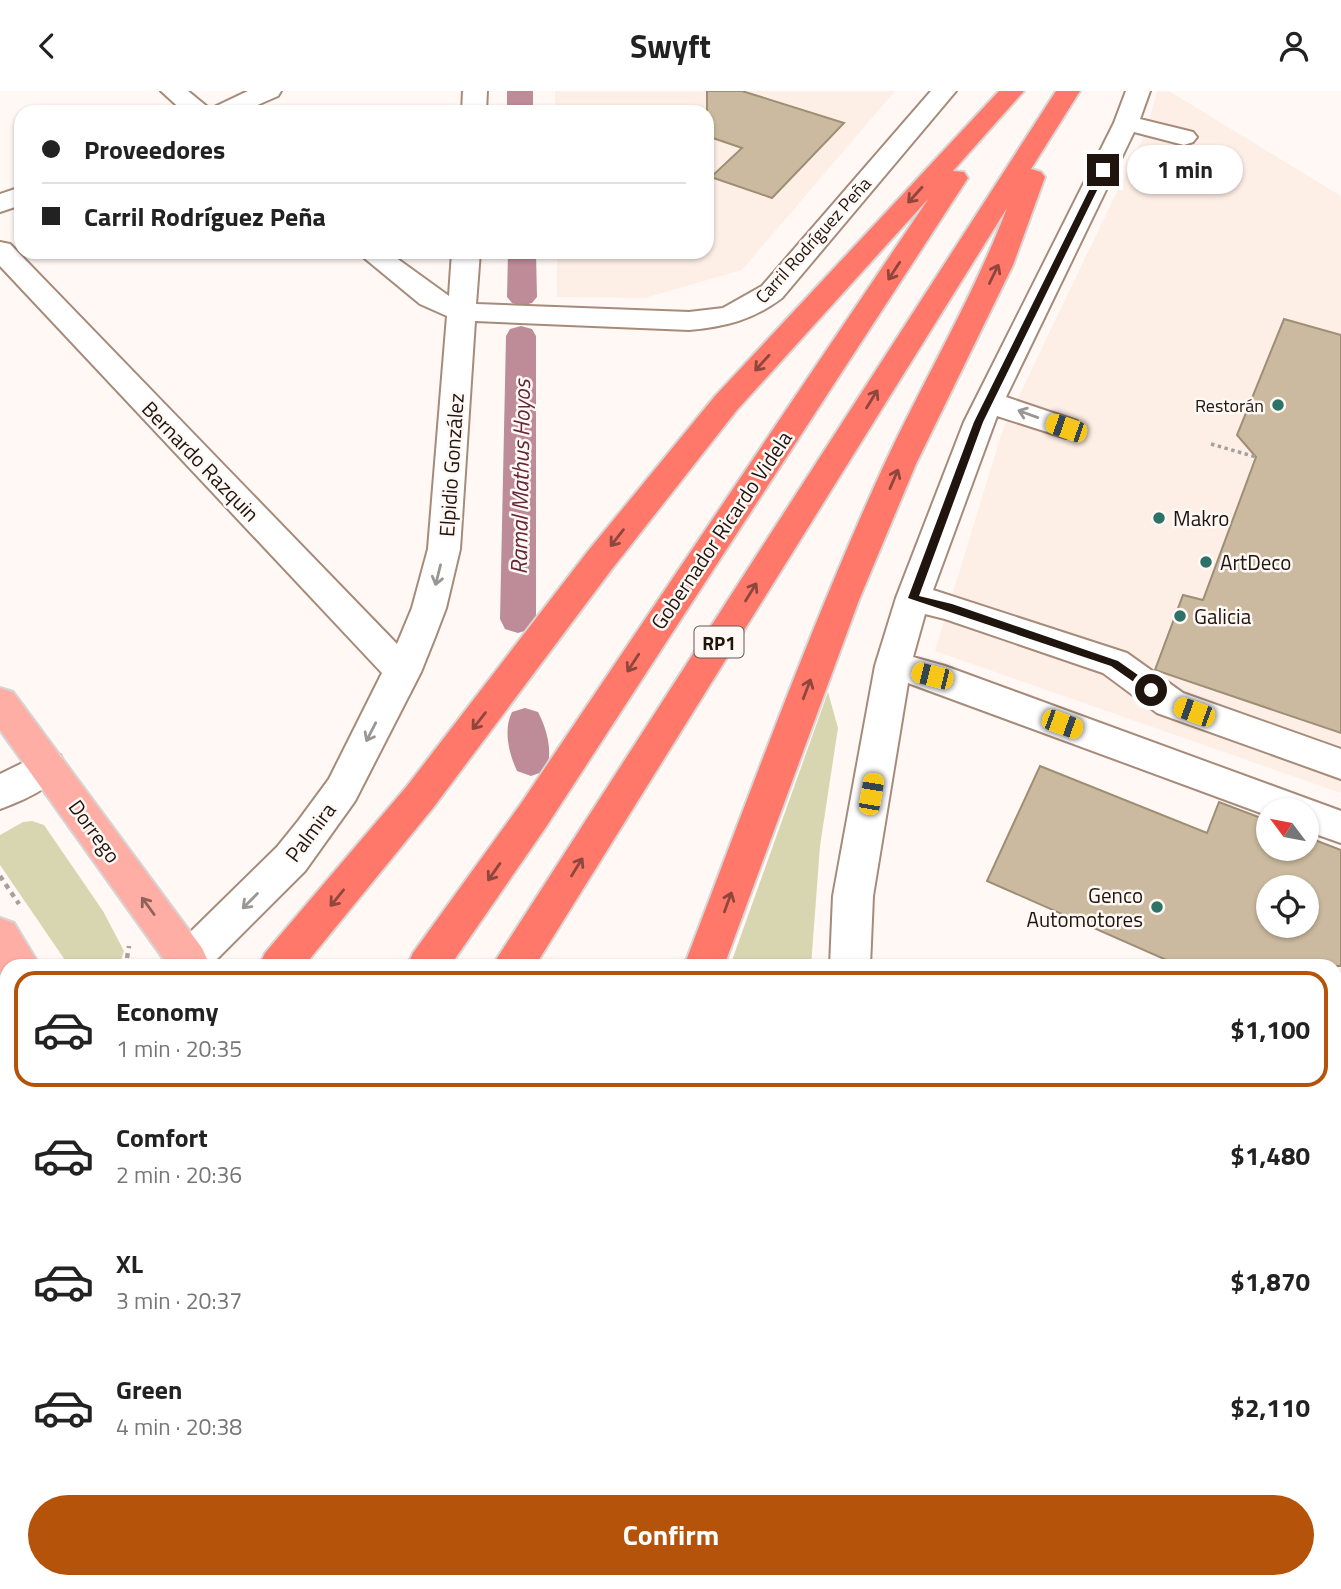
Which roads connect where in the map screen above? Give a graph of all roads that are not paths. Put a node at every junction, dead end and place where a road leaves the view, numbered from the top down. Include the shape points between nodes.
1 (173, 91) edge
2 (269, 91) edge
3 (944, 91) edge
4 (1012, 91) edge
5 (1139, 91) edge
6 (1064, 97) edge
7 (190, 105) edge
8 (236, 105) edge
9 (1126, 123) junction
10 (1184, 137) dead end
11 (0, 250) edge
12 (380, 259) edge
13 (466, 259) edge
14 (463, 312) junction
15 (989, 402) junction
16 (1066, 428) dead end
17 (913, 598) junction
18 (893, 666) junction
19 (403, 672) junction
20 (0, 702) edge
21 (1341, 764) edge
22 (47, 766) junction
23 (0, 793) edge
24 (1262, 798) edge
25 (1320, 820) edge
26 (1341, 827) edge
27 (0, 936) edge
28 (15, 959) edge
29 (182, 959) edge
30 (191, 959) edge
31 (285, 959) edge
32 (431, 959) edge
33 (516, 959) edge
34 (707, 959) edge
35 (850, 959) edge

1 - 7 street
2 - 8 street
3 - 14 street, Carril Rodríguez Peña via 772,292 748,311 689,321
4 -> 31 highway via 726,403 608,549 420,797
4 -> 32 highway, Gobernador Ricardo Videla via 533,816
5 - 9 street
33 -> 6 highway, RP1
34 -> 6 highway via 842,600 900,464 999,265
9 - 10 street
9 - 15 street
11 - 19 street, Bernardo Razquin
12 - 14 street, Carril Rodríguez Peña via 430,298
13 - 14 street, Elpidio González
14 -> 19 street, Elpidio González via 444,549 429,608
16 -> 15 street
15 - 17 street
17 - 18 street
17 - 21 street via 1115,663 1170,703
18 - 24 street via 932,676
18 - 35 street via 853,896
19 -> 30 street, Palmira via 342,790 312,832
20 - 22 main road, Dorrego
22 - 23 street
29 -> 22 main road, Dorrego
25 - 26 street
27 - 28 main road

